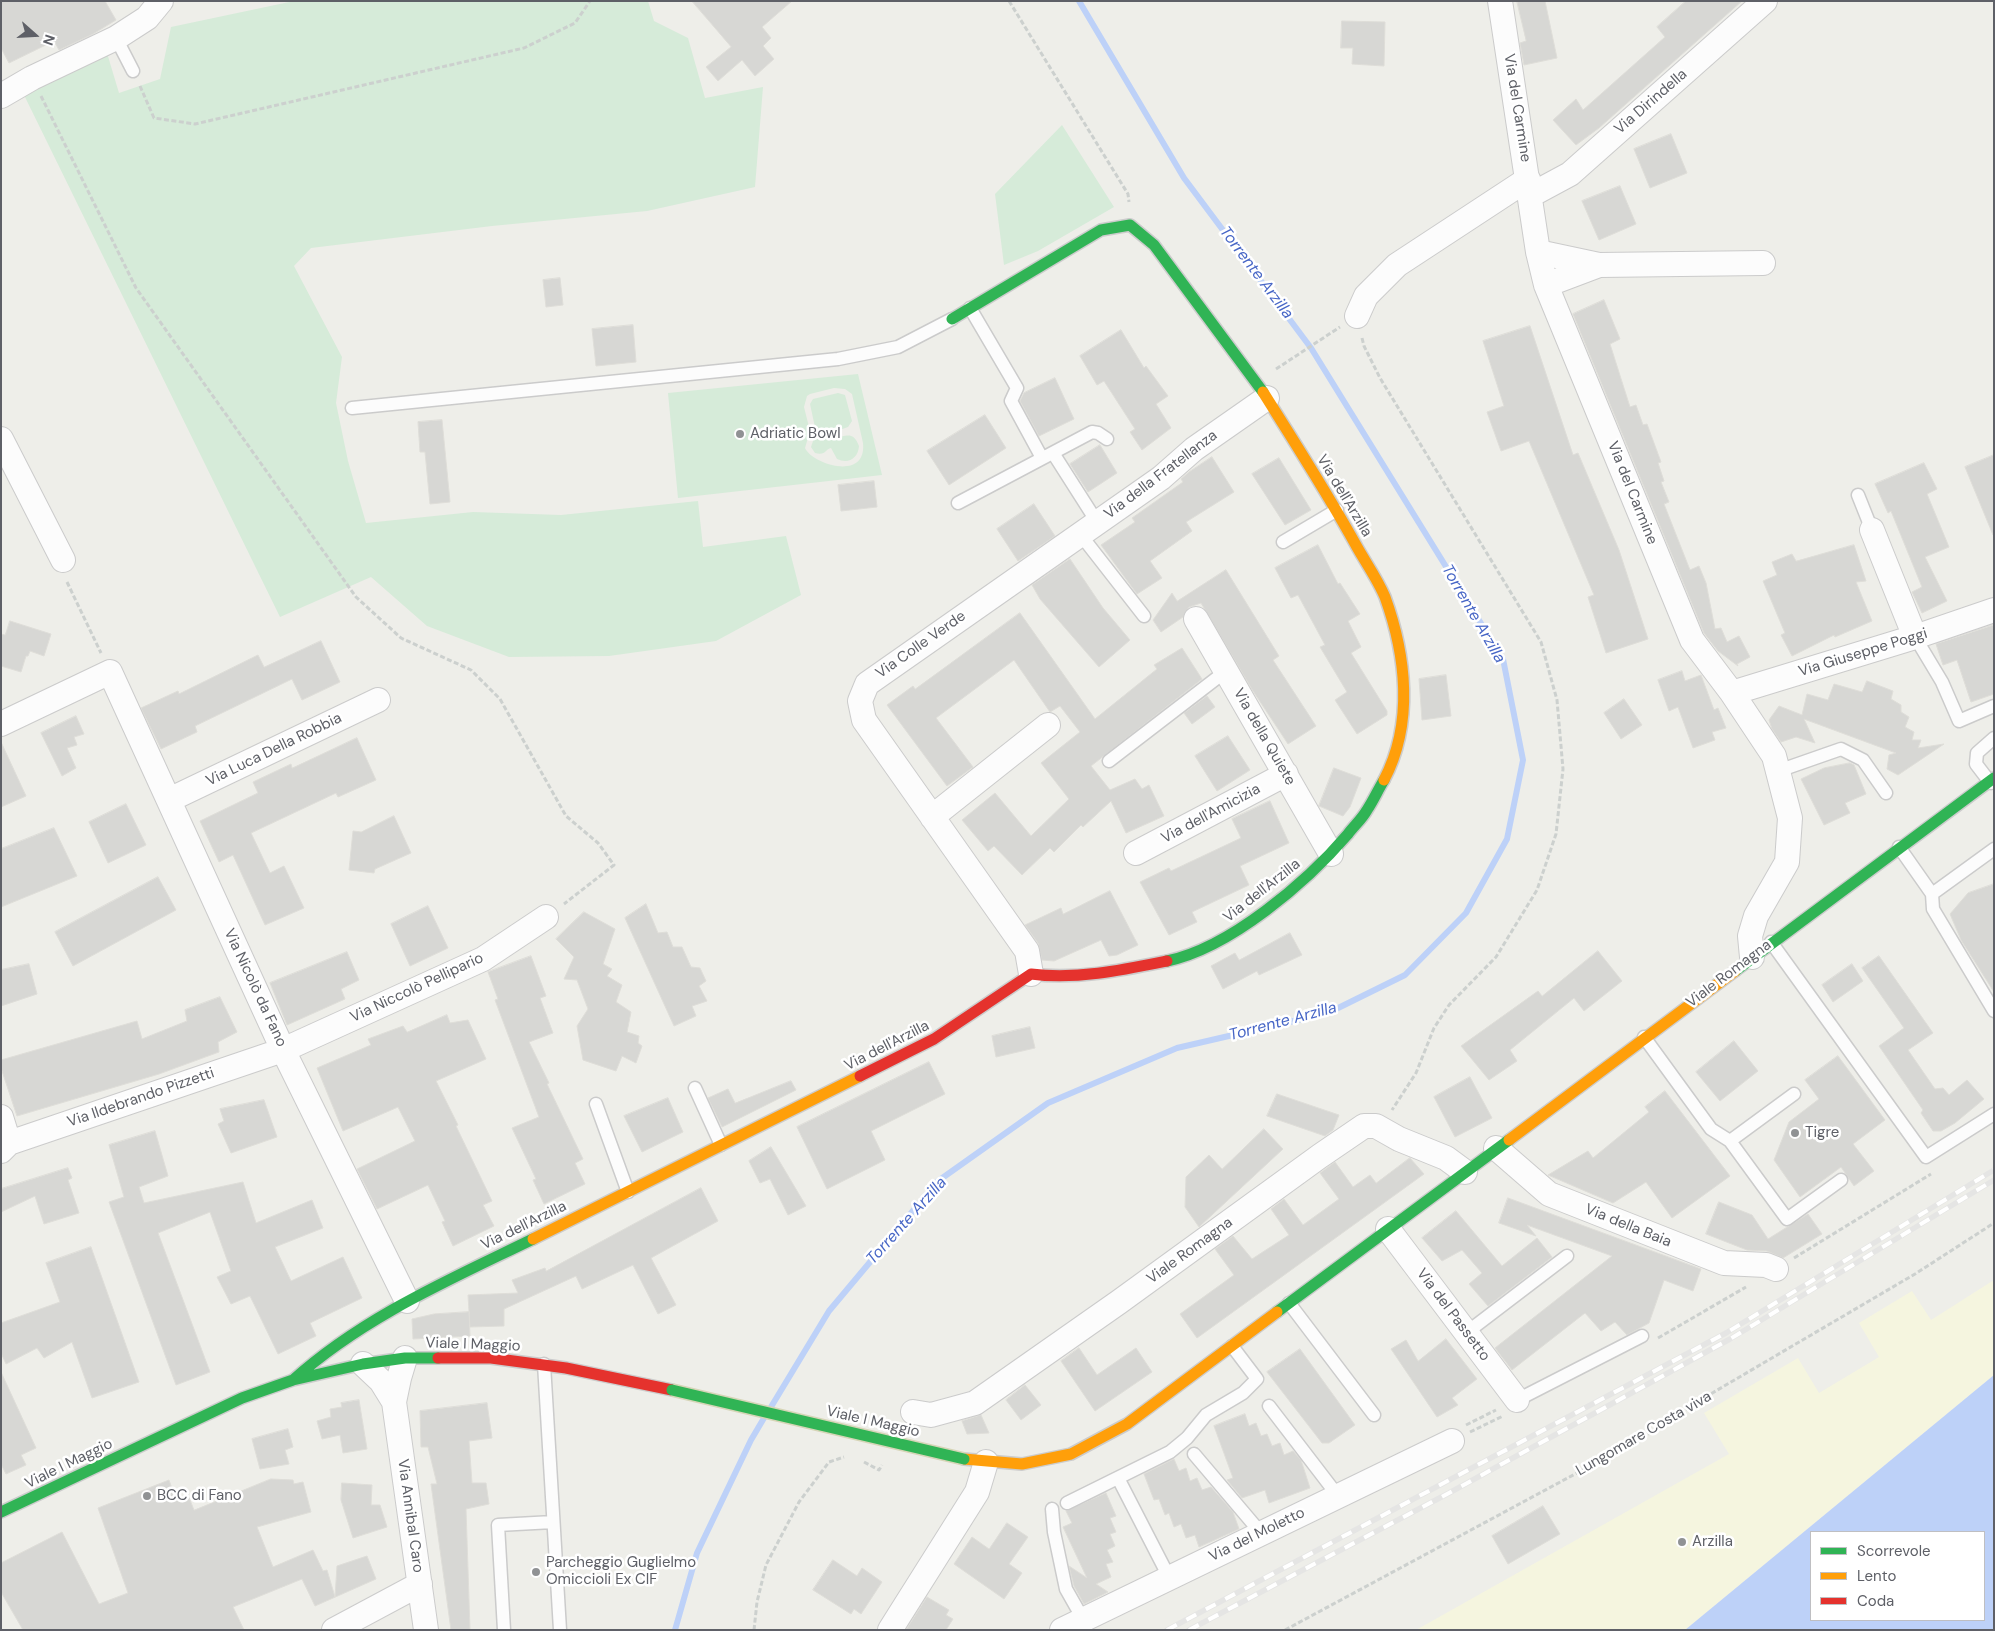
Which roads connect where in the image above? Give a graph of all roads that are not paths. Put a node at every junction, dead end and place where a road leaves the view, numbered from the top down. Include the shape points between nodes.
1 (161, 1) edge
2 (1500, 1) edge
3 (1765, 1) edge
4 (116, 38) junction
5 (133, 71) road end
6 (1, 96) edge
7 (1530, 187) junction
8 (1538, 252) junction
9 (1763, 263) dead end
10 (1599, 265) junction
11 (1546, 285) junction
12 (970, 308) junction
13 (1357, 316) road end
14 (952, 319) joint
15 (1267, 398) junction
16 (352, 408) dead end
17 (1, 439) edge
18 (1107, 439) dead end
19 (1048, 455) junction
20 (1858, 495) dead end
21 (958, 503) dead end
22 (1337, 510) junction
23 (1088, 528) junction
24 (1872, 530) joint
25 (1283, 542) dead end
26 (64, 560) road end
27 (1030, 568) joint
28 (1994, 610) edge
29 (1144, 616) dead end
30 (1196, 619) dead end
31 (1915, 637) junction
32 (1226, 670) junction
33 (1732, 694) junction
34 (378, 700) dead end
35 (1994, 706) edge
36 (1, 724) edge
37 (1048, 725) dead end
38 (1994, 738) edge
39 (1109, 761) dead end
40 (1778, 771) junction
41 (1286, 774) junction
42 (1992, 781) edge
43 (1886, 793) dead end
44 (169, 800) junction
45 (932, 818) junction
46 (1899, 847) junction
47 (1994, 849) edge
48 (1136, 853) dead end
49 (1331, 854) junction
50 (1932, 894) junction
51 (546, 917) road end
52 (1771, 942) junction
53 (1752, 956) junction
54 (1031, 974) junction
55 (1994, 1011) edge
56 (1644, 1038) junction
57 (283, 1050) junction
58 (694, 1088) dead end
59 (1794, 1094) dead end
60 (596, 1104) dead end
61 (1994, 1114) edge
62 (1, 1117) edge
63 (1730, 1141) junction
64 (721, 1145) junction
65 (5, 1147) edge
66 (1496, 1148) junction
67 (1465, 1172) junction
68 (1841, 1180) dead end
69 (628, 1192) junction
70 (1388, 1229) junction
71 (1567, 1256) dead end
72 (1776, 1269) road end
73 (407, 1302) junction
74 (1289, 1303) junction
75 (1466, 1333) junction
76 (1648, 1338) road end
77 (1232, 1346) junction
78 (405, 1358) junction
79 (363, 1364) junction
80 (544, 1364) junction
81 (292, 1380) junction
82 (394, 1402) junction
83 (1269, 1406) dead end
84 (1511, 1407) joint
85 (913, 1412) dead end
86 (1374, 1415) dead end
87 (1452, 1441) road end
88 (1194, 1454) dead end
89 (975, 1460) junction
90 (1118, 1478) junction
91 (1338, 1496) junction
92 (1067, 1503) dead end
93 (1052, 1509) dead end
94 (1, 1512) edge
95 (553, 1522) junction
96 (1261, 1533) junction
97 (1169, 1577) junction
98 (420, 1584) junction
99 (1083, 1619) junction
100 (334, 1630) edge
101 (426, 1630) edge
102 (504, 1630) edge
103 (560, 1630) edge
104 (890, 1630) edge
105 (1062, 1630) edge

1 - 4 street via 147,18
2 - 7 street, Via del Carmine
3 - 7 street, Via Dirindella via 1570,174
4 - 5 lane
4 - 6 street
7 - 8 street, Via del Carmine
7 - 13 street, Via Dirindella via 1397,266 1366,296
8 - 10 street
8 - 11 street, Via del Carmine
9 - 10 street
10 - 11 street
11 - 33 street, Via del Carmine via 1692,640
12 - 14 main road
12 - 15 main road, Via dell'Arzilla via 1101,230 1130,225 1154,245
12 - 19 lane via 1016,388 1011,401
14 - 16 lane via 898,347 838,359
15 - 22 main road, Via dell'Arzilla
15 - 23 street, Via della Fratellanza via 1194,449 1162,478
17 - 26 street
18 - 19 lane via 1092,432
19 - 21 lane
19 - 23 lane
20 - 24 lane
22 - 25 lane
22 - 49 main road, Via dell'Arzilla via 1384,595 1399,645 1404,686 1402,726 1390,768 1367,811
23 - 27 street, Via della Fratellanza
23 - 29 lane
24 - 31 street
27 - 45 street, Via Colle Verde via 867,684 863,693 860,701 864,720
28 - 31 street, Via Giuseppe Poggi
30 - 32 street, Via della Quiete
31 - 33 street, Via Giuseppe Poggi
31 - 35 lane via 1942,682 1959,721
32 - 39 lane
32 - 41 street, Via della Quiete
33 - 40 street, Via del Carmine via 1774,756
34 - 44 street, Via Luca Della Robbia
36 - 44 street, Via Nicolò da Fano via 110,672
37 - 45 street
38 - 42 lane via 1977,753 1976,764
40 - 43 lane via 1841,749 1862,760
40 - 53 street, Via del Carmine via 1790,818 1787,862 1756,916 1750,936
41 - 48 street, Via dell'Amicizia
41 - 49 street, Via della Quiete
42 - 46 main road, Viale Romagna
44 - 57 street, Via Nicolò da Fano
45 - 54 street, Via Colle Verde via 1027,950
46 - 50 lane
46 - 52 main road, Viale Romagna
47 - 50 lane
49 - 54 main road, Via dell'Arzilla via 1287,894 1236,932 1180,958 1116,971 1052,977
50 - 55 lane via 1934,909
51 - 57 street, Via Niccolò Pellipario via 484,959
52 - 53 main road, Viale Romagna
52 - 61 lane via 1926,1157
53 - 56 main road, Viale Romagna
54 - 64 main road, Via dell'Arzilla via 934,1040
56 - 63 lane via 1711,1129
56 - 66 main road, Viale Romagna
57 - 65 street, Via Ildebrando Pizzetti
57 - 73 street, Via Nicolò da Fano
58 - 64 lane
59 - 63 lane
60 - 69 lane
62 - 65 street
63 - 68 lane via 1787,1219
64 - 69 main road, Via dell'Arzilla
66 - 67 main road, Viale Romagna
66 - 72 street, Via della Baia via 1548,1194 1724,1263 1766,1265
67 - 70 main road, Viale Romagna
67 - 85 street, Viale Romagna via 1446,1158 1376,1126 1364,1126 975,1403 931,1415
69 - 73 main road, Via dell'Arzilla
70 - 74 main road, Viale Romagna
70 - 75 street, Via del Passetto
71 - 75 lane
73 - 81 main road, Via dell'Arzilla via 346,1337
74 - 77 main road, Viale Romagna
74 - 86 lane
75 - 84 street, Via del Passetto
76 - 84 lane
77 - 89 main road, Viale Romagna via 1128,1424 1071,1454 1022,1464
77 - 90 lane via 1257,1379 1243,1393 1206,1415 1170,1452
78 - 79 main road, Viale I Maggio
78 - 80 main road, Viale I Maggio via 475,1357
78 - 82 street, Via Annibal Caro
79 - 81 main road, Viale I Maggio
79 - 82 street, Via Annibal Caro via 381,1381
80 - 89 main road, Viale I Maggio, bridge
80 - 95 lane
81 - 94 main road, Viale I Maggio via 215,1410
82 - 98 street, Via Annibal Caro
83 - 91 lane
87 - 91 street, Via del Moletto
88 - 96 lane
89 - 104 street via 977,1492
90 - 92 lane
90 - 97 lane
91 - 96 street, Via del Moletto
93 - 99 lane via 1066,1589
95 - 102 lane via 498,1525
95 - 103 lane
96 - 97 street, Via del Moletto
97 - 99 street, Via del Moletto
98 - 100 street
98 - 101 street, Via Annibal Caro
99 - 105 street, Via del Moletto

